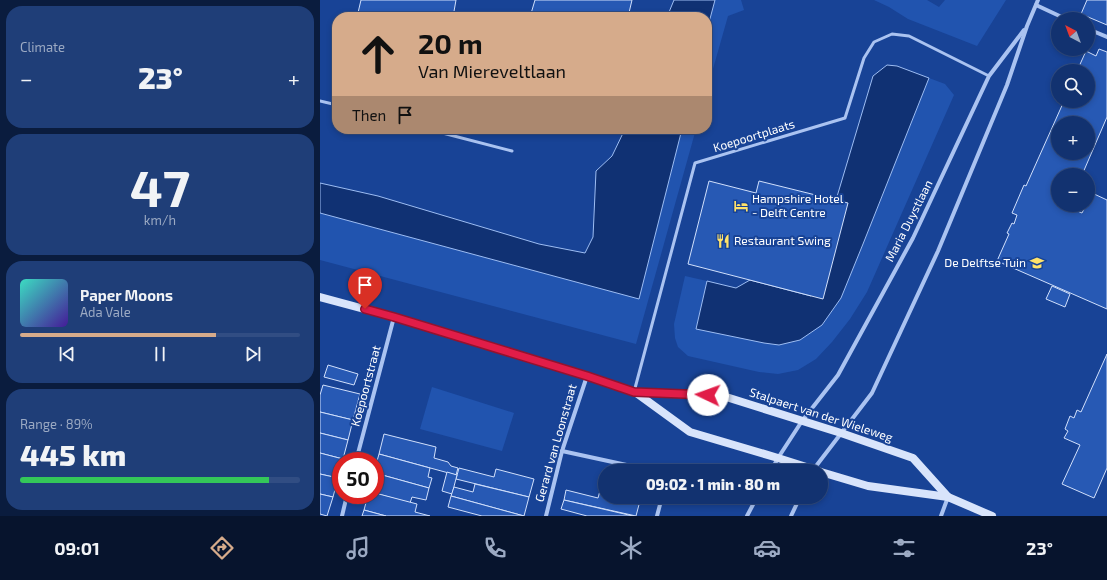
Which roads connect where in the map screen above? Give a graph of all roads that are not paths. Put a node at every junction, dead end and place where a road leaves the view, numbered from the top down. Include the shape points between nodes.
1 (1038, 0) edge
2 (1036, 5) junction
3 (1051, 12) edge
4 (1027, 26) junction
5 (1095, 32) edge
6 (1107, 37) edge
7 (990, 76) junction
8 (320, 101) edge
9 (332, 104) edge
10 (447, 134) edge
11 (512, 151) dead end
12 (320, 297) edge
13 (394, 317) junction
14 (587, 376) junction
15 (634, 392) junction
16 (802, 421) junction
17 (841, 433) junction
18 (562, 451) junction
19 (358, 452) edge
20 (778, 458) junction
21 (622, 464) edge
22 (775, 464) edge
23 (796, 464) edge
24 (821, 464) edge
25 (828, 474) edge
26 (948, 497) junction
27 (345, 504) edge
28 (661, 504) edge
29 (753, 504) edge
30 (797, 504) edge
31 (342, 516) edge
32 (546, 516) edge
33 (658, 516) edge
34 (747, 516) edge
35 (791, 516) edge
36 (940, 516) edge
37 (992, 516) edge

1 - 2 street, Maria Duystlaan
2 - 3 street
2 - 4 street, Maria Duystlaan
4 - 7 street, Maria Duystlaan
4 - 17 street, Maria Duystlaan via 1007,85 938,251 872,393
5 - 6 street
7 - 15 lane, Koepoortplaats via 909,36 892,34 874,42 864,58 845,118 695,163
7 - 16 street, Maria Duystlaan via 913,238 838,375
8 - 9 lane
10 - 11 lane
12 - 13 main road
13 - 14 main road
13 - 19 street, Koepoortstraat
14 - 15 main road
14 - 18 street, Gerard van Loonstraat
15 - 16 main road, Stalpaert van der Wieleweg via 723,396
15 - 20 main road, Stalpaert van der Wieleweg via 690,432
16 - 17 main road, Stalpaert van der Wieleweg
16 - 20 street, Maria Duystlaan
17 - 24 street, Maria Duystlaan
17 - 26 main road, Stalpaert van der Wieleweg via 913,458
18 - 21 street
18 - 32 street, Gerard van Loonstraat
20 - 22 street, Maria Duystlaan
20 - 23 main road, Stalpaert van der Wieleweg
25 - 26 main road, Stalpaert van der Wieleweg via 868,486
26 - 36 street
26 - 37 main road, Stalpaert van der Wieleweg
27 - 31 street
28 - 33 street
29 - 34 street
30 - 35 street

